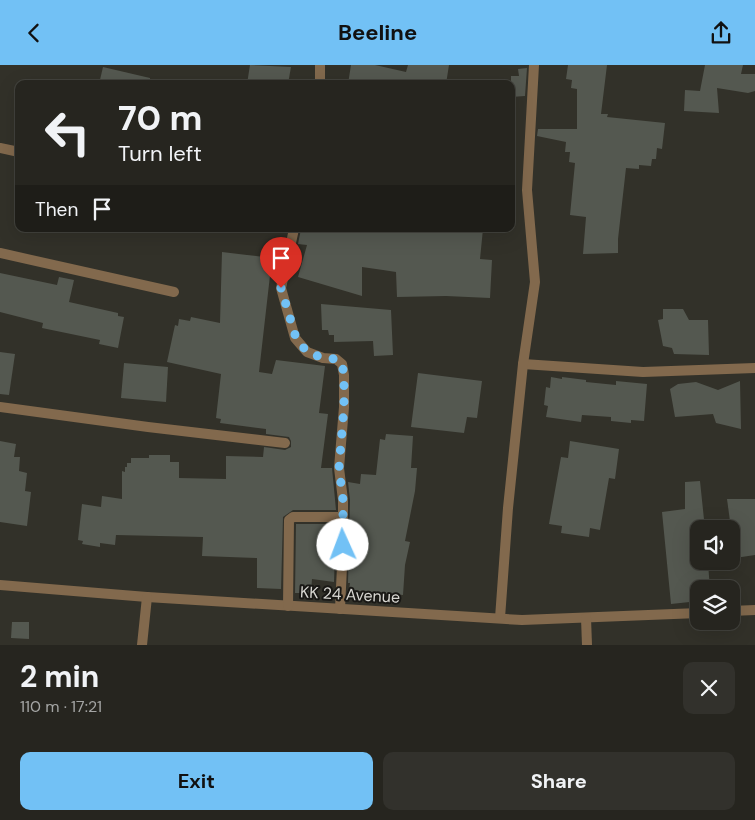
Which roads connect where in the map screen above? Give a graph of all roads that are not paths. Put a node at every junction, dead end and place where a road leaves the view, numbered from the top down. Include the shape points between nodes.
1 (320, 65) edge
2 (534, 65) edge
3 (320, 80) edge
4 (0, 148) edge
5 (15, 151) edge
6 (293, 232) edge
7 (0, 253) edge
8 (174, 292) dead end
9 (523, 364) junction
10 (755, 368) edge
11 (0, 407) edge
12 (285, 443) dead end
13 (342, 517) junction
14 (0, 585) edge
15 (147, 597) junction
16 (288, 605) junction
17 (340, 609) junction
18 (755, 610) edge
19 (740, 611) edge
20 (690, 613) edge
21 (586, 617) junction
22 (500, 618) junction
23 (142, 645) edge
24 (587, 645) edge

1 - 3 street
2 - 9 street via 526,190 535,282
4 - 5 street
6 - 13 street via 281,288 296,338 307,352 336,359 342,364 344,375 339,468
7 - 8 street
9 - 10 street via 643,372
9 - 22 street
11 - 12 street
13 - 16 street via 293,517 289,520
13 - 17 street
14 - 15 street, KK 24 Avenue
15 - 16 street, KK 24 Avenue
15 - 23 street
16 - 17 street, KK 24 Avenue
17 - 22 street, KK 24 Avenue
18 - 19 street
20 - 21 street, KK 24 Avenue
21 - 22 street, KK 24 Avenue
21 - 24 street

